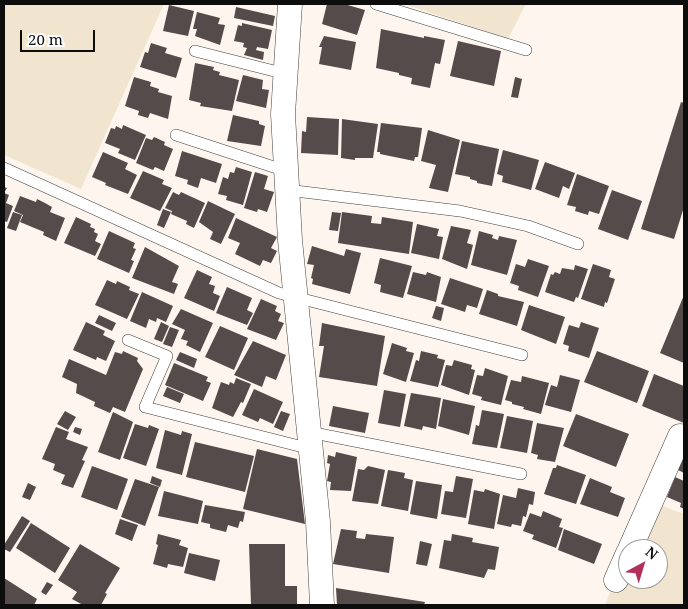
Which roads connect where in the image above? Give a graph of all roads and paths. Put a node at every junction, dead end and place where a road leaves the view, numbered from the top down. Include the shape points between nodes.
1 (290, 4) edge
2 (376, 4) edge
3 (526, 50) dead end
4 (194, 51) dead end
5 (286, 74) junction
6 (176, 136) dead end
7 (4, 168) edge
8 (287, 180) junction
9 (578, 244) dead end
10 (296, 298) junction
11 (128, 340) dead end
12 (522, 355) dead end
13 (684, 438) edge
14 (310, 441) junction
15 (521, 474) dead end
16 (634, 539) edge
17 (618, 576) edge
18 (616, 580) dead end
19 (322, 605) edge

1 - 5 street
2 - 3 lane
4 - 5 lane
5 - 8 street via 283,114
6 - 8 lane
7 - 10 lane
8 - 9 lane via 460,211 528,226
8 - 10 street
10 - 12 lane
10 - 14 street
11 - 14 lane via 166,356 145,406
13 - 16 street via 680,436
14 - 15 lane
14 - 19 street
17 - 18 street

